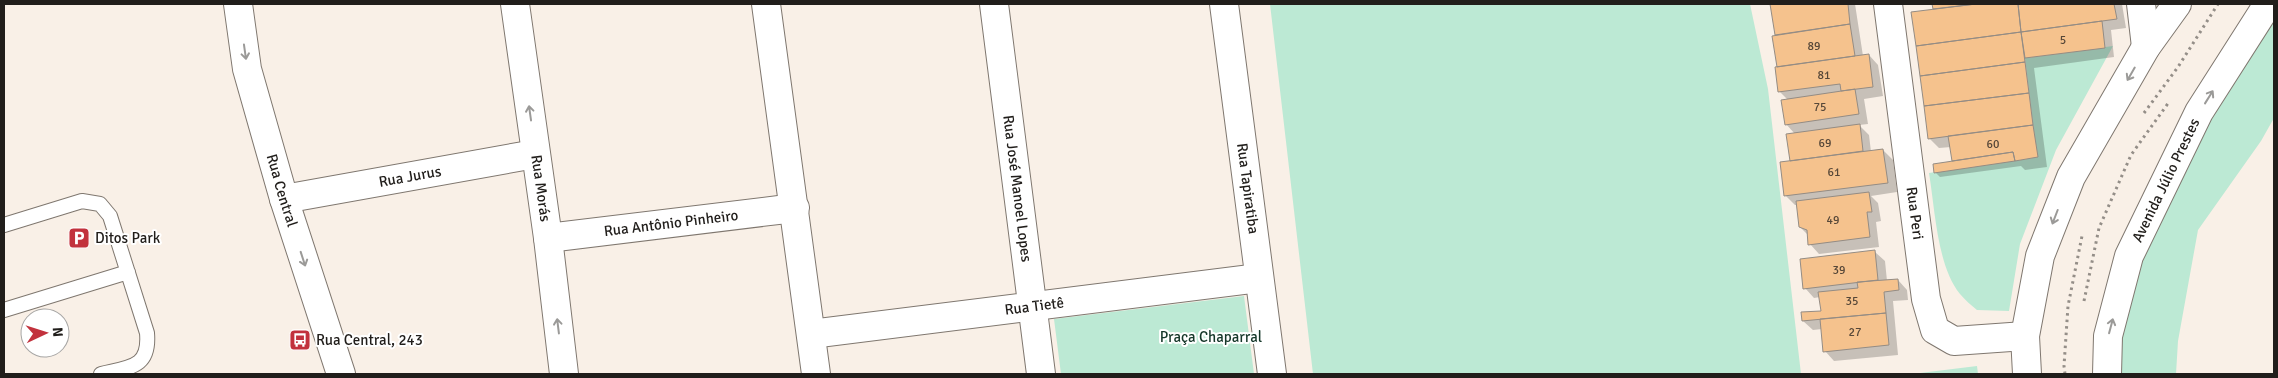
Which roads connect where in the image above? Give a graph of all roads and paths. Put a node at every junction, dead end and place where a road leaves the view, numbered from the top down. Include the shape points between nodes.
1 (238, 4) edge
2 (515, 4) edge
3 (766, 4) edge
4 (994, 4) edge
5 (1224, 4) edge
6 (1888, 4) edge
7 (2141, 4) edge
8 (2177, 4) edge
9 (2218, 4) edge
10 (2268, 4) edge
11 (2146, 47) junction
12 (2144, 114) dead end
13 (536, 154) junction
14 (284, 199) junction
15 (795, 208) junction
16 (4, 225) edge
17 (2084, 227) dead end
18 (548, 238) junction
19 (128, 272) junction
20 (1259, 278) junction
21 (1032, 308) junction
22 (4, 310) edge
23 (811, 334) junction
24 (2025, 336) junction
25 (101, 374) edge
26 (341, 374) edge
27 (564, 374) edge
28 (816, 374) edge
29 (1040, 374) edge
30 (1272, 374) edge
31 (2027, 374) edge
32 (2065, 374) edge
33 (2107, 374) edge

1 -> 14 street, Rua Central via 247,69
13 -> 2 street, Rua Morás
3 - 15 street
4 - 21 street, Rua José Manoel Lopes
5 - 20 street, Rua Tapiratiba
6 - 24 street, Rua Peri via 1926,299 1935,330 1954,341
7 - 11 street
8 - 11 street
9 - 12 path
33 -> 10 street, Avenida Júlio Prestes via 2108,336 2129,256 2199,112
11 -> 24 street via 2071,177 2040,256
13 - 14 street, Rua Jurus
13 - 18 street, Rua Morás
14 -> 26 street, Rua Central
15 - 18 street, Rua Antônio Pinheiro
15 - 23 street
16 - 19 lane via 82,201 100,204 110,216
17 - 32 path via 2068,306
27 -> 18 street, Rua Morás
19 - 22 lane
19 - 25 lane via 148,345 144,359 134,366
20 - 21 street, Rua Tietê
20 - 30 street, Rua Tapiratiba
21 - 23 street, Rua Tietê
21 - 29 street, Rua José Manoel Lopes
23 - 28 street
24 - 31 street

